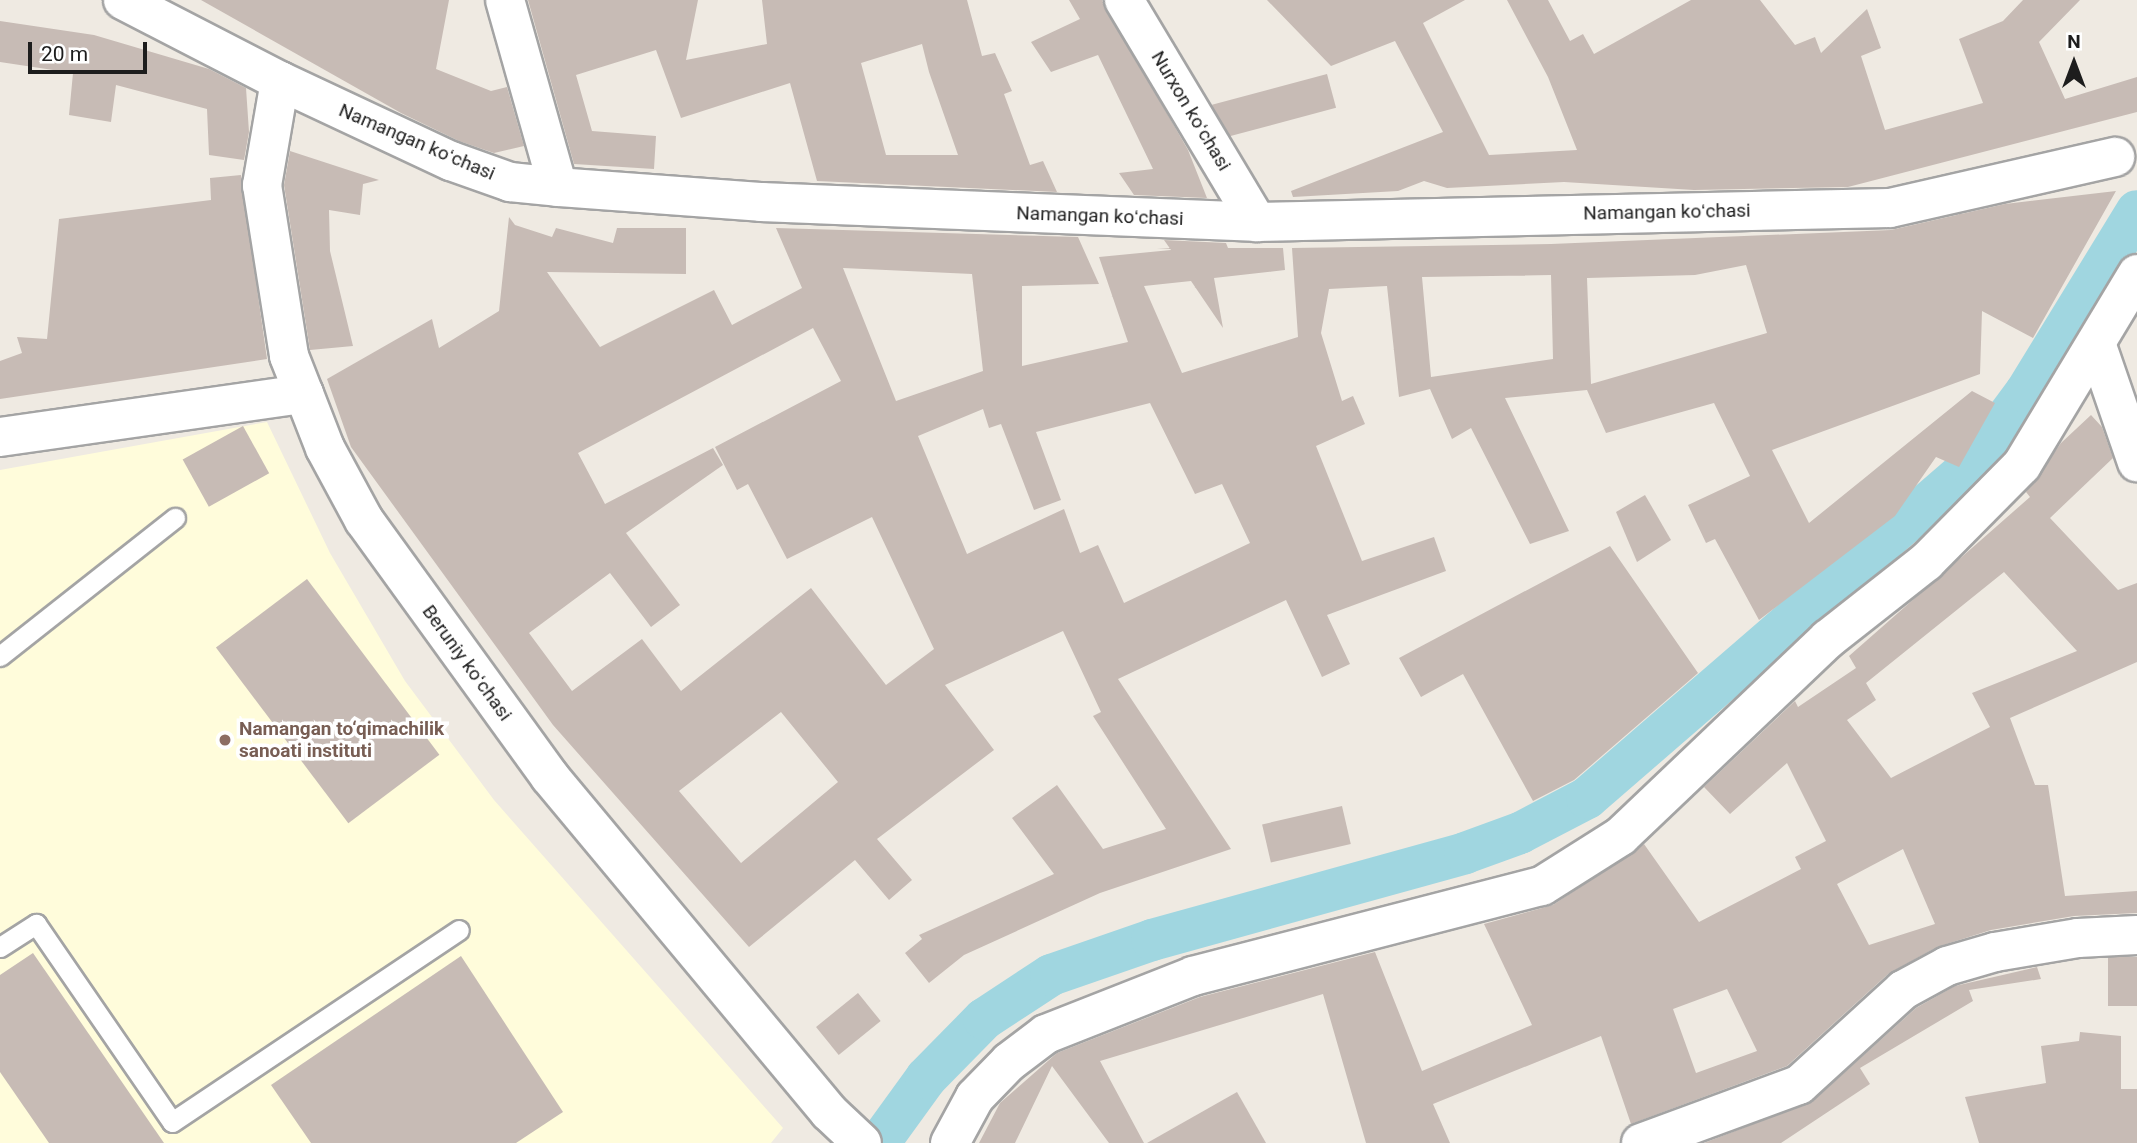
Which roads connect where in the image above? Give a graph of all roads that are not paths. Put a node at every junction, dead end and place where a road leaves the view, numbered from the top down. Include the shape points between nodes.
1 (122, 0) edge
2 (129, 0) edge
3 (505, 0) edge
4 (1124, 0) edge
5 (280, 81) junction
6 (2115, 158) dead end
7 (558, 187) junction
8 (1257, 222) junction
9 (2137, 274) edge
10 (2097, 346) junction
11 (304, 394) junction
12 (0, 437) edge
13 (2137, 462) edge
14 (175, 518) dead end
15 (0, 656) edge
16 (459, 930) dead end
17 (2137, 936) edge
18 (0, 947) edge
19 (862, 1143) edge
20 (950, 1143) edge
21 (1641, 1143) edge

1 - 2 street, Namangan koʻchasi
2 - 5 street, Namangan koʻchasi
3 - 7 street
4 - 8 street, Nurxon koʻchasi
5 - 7 street, Namangan koʻchasi via 451,161 510,182
5 - 11 street, Beruniy koʻchasi via 262,185 289,356
6 - 8 street, Namangan koʻchasi via 1890,208
7 - 8 street, Namangan koʻchasi via 761,202
9 - 10 street
10 - 13 street
10 - 20 street via 2022,465 1926,562 1828,639 1621,835 1542,886 1193,976 1046,1034 1009,1062 975,1097
11 - 12 street
11 - 19 street, Beruniy koʻchasi via 325,448 364,520 550,777 829,1112
14 - 15 lane
16 - 18 lane via 172,1122 36,924
17 - 21 street via 2078,938 1995,952 1947,966 1903,990 1799,1085

